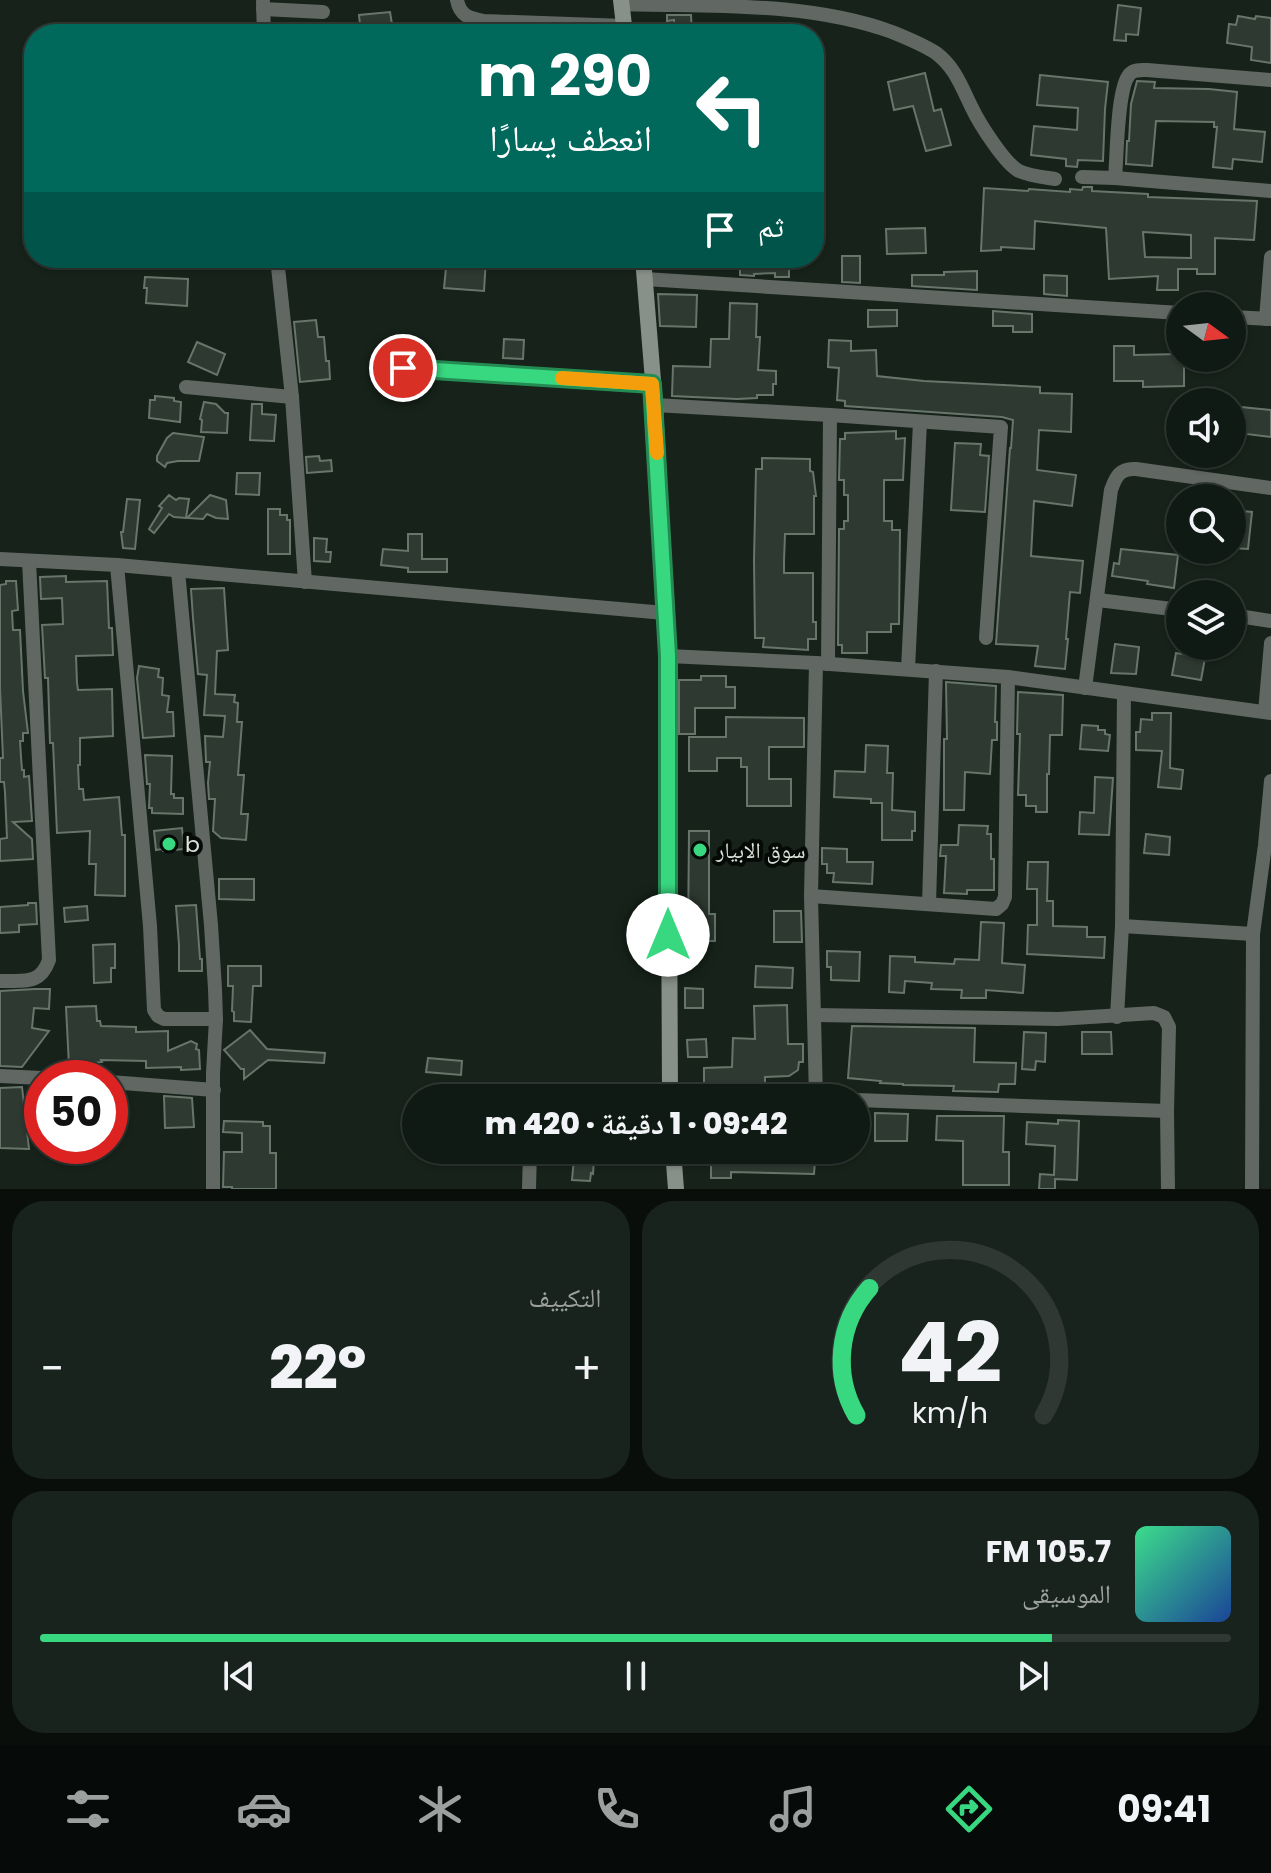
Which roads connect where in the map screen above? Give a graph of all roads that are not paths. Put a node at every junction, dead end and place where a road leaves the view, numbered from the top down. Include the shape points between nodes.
1 (457, 0) edge
2 (621, 2) edge
3 (263, 4) edge
4 (323, 12) dead end
5 (264, 24) edge
6 (531, 24) edge
7 (624, 24) edge
8 (1271, 80) edge
9 (1082, 177) dead end
10 (1115, 178) junction
11 (1055, 179) dead end
12 (1271, 191) edge
13 (1271, 257) edge
14 (278, 268) edge
15 (644, 268) edge
16 (645, 279) junction
17 (1166, 312) edge
18 (1246, 318) edge
19 (1268, 319) edge
20 (403, 368) dead end
21 (652, 384) junction
22 (186, 387) dead end
23 (292, 397) junction
24 (655, 405) junction
25 (830, 415) junction
26 (920, 422) junction
27 (1271, 488) edge
28 (0, 559) edge
29 (29, 561) junction
30 (117, 565) junction
31 (178, 571) junction
32 (305, 582) junction
33 (1098, 600) junction
34 (1166, 608) edge
35 (665, 613) junction
36 (1246, 617) edge
37 (1271, 621) edge
38 (986, 638) dead end
39 (1271, 643) edge
40 (668, 656) junction
41 (822, 663) junction
42 (908, 669) junction
43 (936, 671) junction
44 (1008, 677) junction
45 (1085, 688) junction
46 (1124, 693) junction
47 (1268, 712) edge
48 (1271, 781) edge
49 (1268, 845) edge
50 (811, 896) junction
51 (929, 904) junction
52 (1122, 926) junction
53 (1253, 934) junction
54 (0, 981) edge
55 (815, 1015) junction
56 (1117, 1017) junction
57 (216, 1019) junction
58 (0, 1076) edge
59 (24, 1077) edge
60 (128, 1083) edge
61 (670, 1084) edge
62 (816, 1084) edge
63 (214, 1090) junction
64 (870, 1100) edge
65 (1167, 1111) junction
66 (530, 1164) edge
67 (674, 1164) edge
68 (213, 1189) edge
69 (529, 1189) edge
70 (676, 1189) edge
71 (1168, 1189) edge
72 (1252, 1189) edge

1 - 6 street via 470,18
2 - 7 main road
2 - 11 street via 811,12 904,37 952,69 973,111 1015,169
3 - 4 street
3 - 5 street
8 - 10 street via 1147,70 1129,74 1122,92
9 - 10 street
10 - 12 street
13 - 19 street
14 - 23 street
15 - 16 main road
16 - 17 street
16 - 21 main road
18 - 19 street
20 - 21 lane
21 - 24 main road
22 - 23 street
23 - 32 street
24 - 25 street
24 - 35 main road
25 - 26 street
25 - 41 street
26 - 38 street via 1001,427
26 - 42 street
27 - 33 street via 1136,469 1120,472 1111,490
28 - 29 street
29 - 30 street
29 - 54 street via 49,960 45,972 33,980
30 - 31 street
30 - 57 street via 154,1010 164,1019
31 - 32 street
31 - 57 street
32 - 35 street
33 - 34 street
33 - 45 street
35 - 40 main road
36 - 37 street
39 - 47 street
40 - 41 street
40 - 61 main road
41 - 42 street
41 - 50 street
42 - 43 street
43 - 44 street
43 - 51 street
44 - 45 street
44 - 51 street via 1005,897 996,909
45 - 46 street
46 - 47 street
46 - 52 street
48 - 49 street
49 - 53 street
50 - 51 street
50 - 55 street
52 - 53 street
52 - 56 street
53 - 72 street
55 - 56 street
55 - 62 street
56 - 65 street via 1164,1017 1169,1027
57 - 63 street
58 - 59 street
60 - 63 street
63 - 68 street
64 - 65 street
65 - 71 street
66 - 69 street
67 - 70 main road

